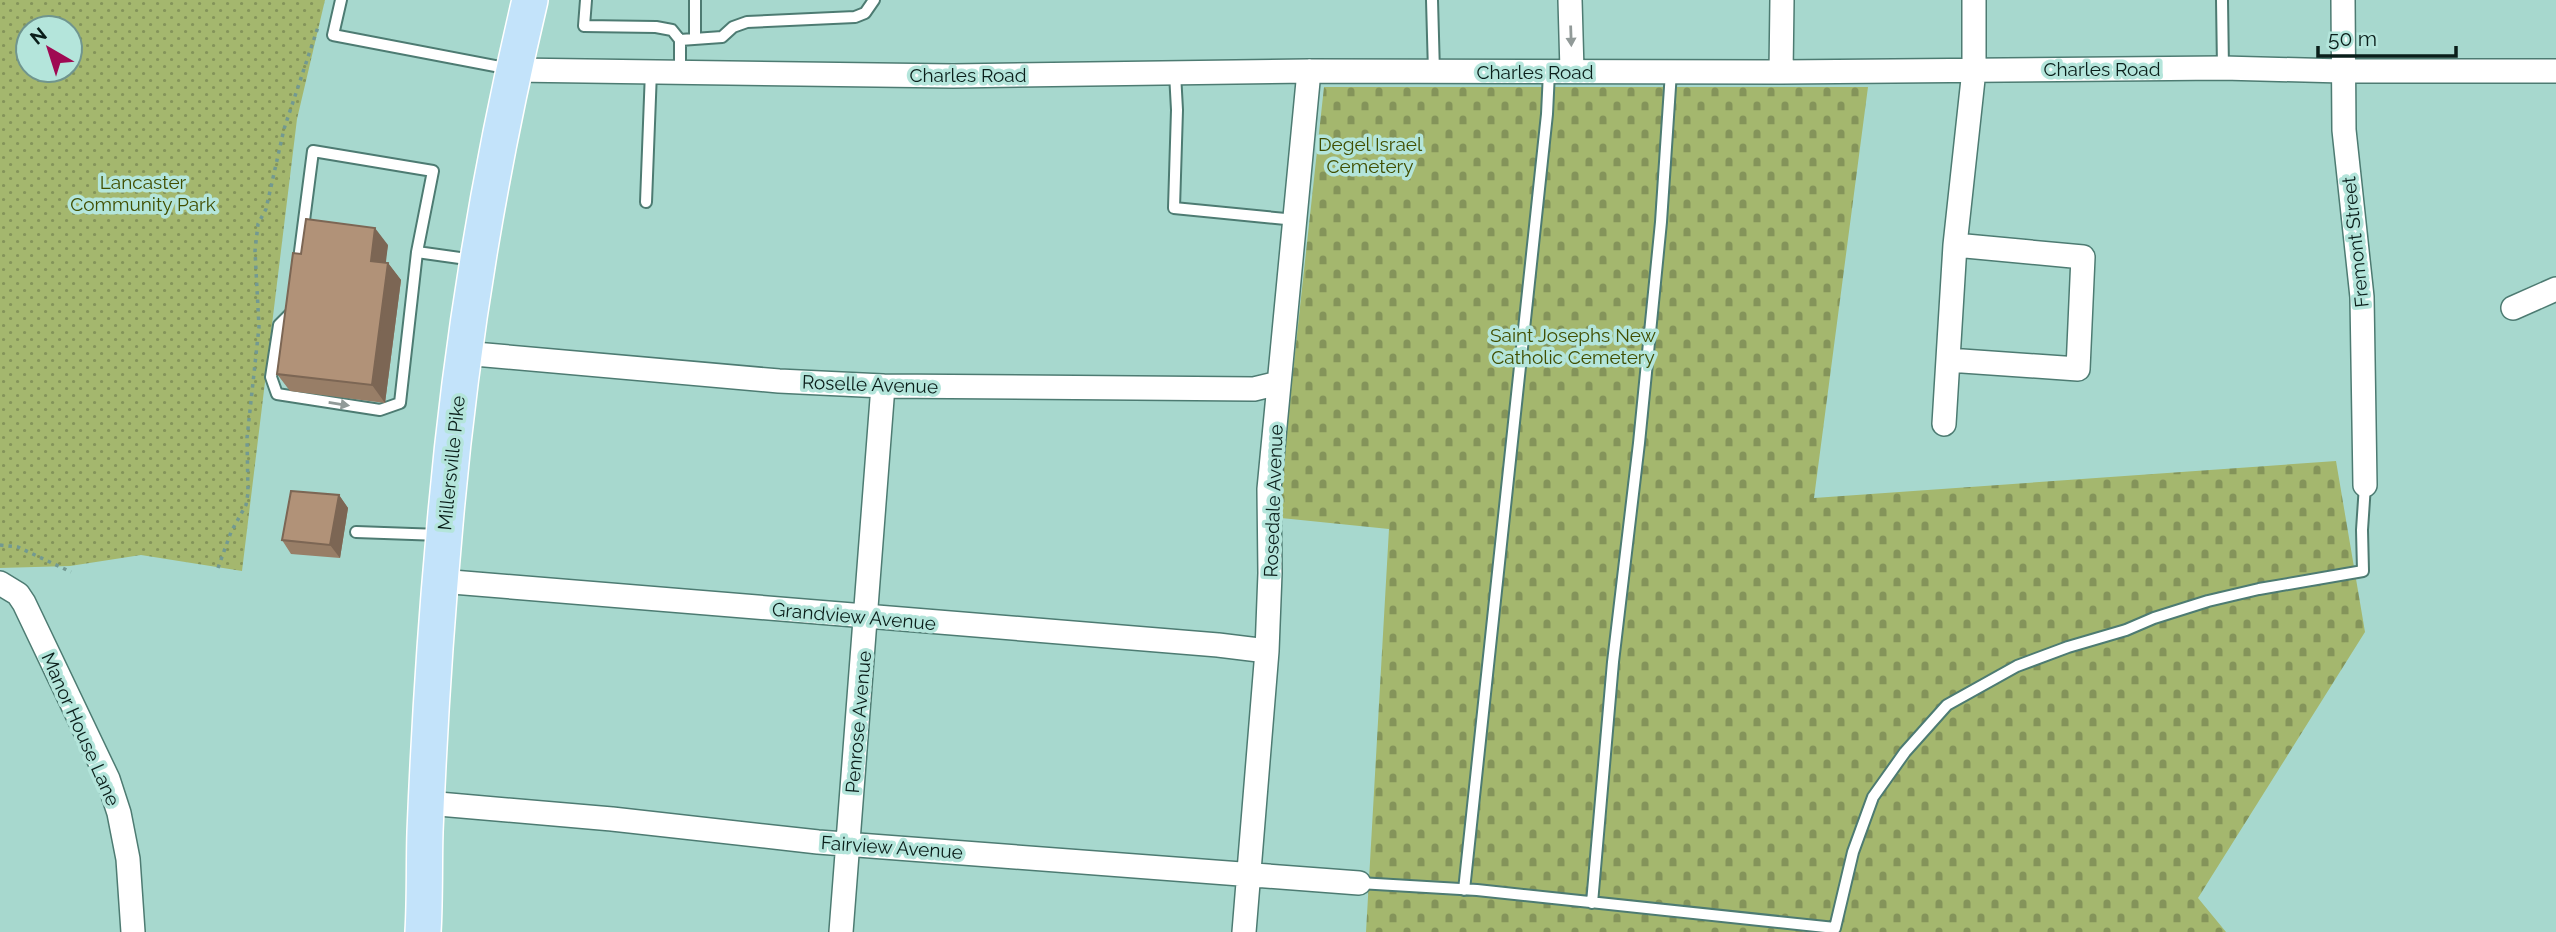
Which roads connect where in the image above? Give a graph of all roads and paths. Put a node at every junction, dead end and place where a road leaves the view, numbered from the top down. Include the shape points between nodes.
1 (341, 0) edge
2 (530, 0) edge
3 (586, 0) edge
4 (695, 0) edge
5 (874, 0) edge
6 (1432, 0) edge
7 (1570, 0) edge
8 (1782, 0) edge
9 (1974, 0) edge
10 (2222, 0) edge
11 (2343, 0) edge
12 (321, 18) dead end
13 (695, 38) junction
14 (680, 40) junction
15 (2223, 68) junction
16 (514, 70) junction
17 (1974, 70) junction
18 (651, 71) junction
19 (1309, 71) junction
20 (2342, 71) junction
21 (2556, 71) edge
22 (680, 72) junction
23 (1434, 72) junction
24 (1561, 72) junction
25 (1671, 72) junction
26 (1782, 72) junction
27 (1175, 73) junction
28 (646, 202) dead end
29 (1296, 220) junction
30 (1955, 245) junction
31 (418, 252) junction
32 (477, 261) junction
33 (296, 286) edge
34 (2556, 289) edge
35 (294, 299) edge
36 (2513, 308) dead end
37 (463, 353) junction
38 (1948, 360) junction
39 (1279, 383) junction
40 (883, 386) junction
41 (1944, 424) dead end
42 (2365, 485) joint
43 (356, 533) dead end
44 (444, 535) junction
45 (0, 545) edge
46 (218, 568) dead end
47 (71, 572) dead end
48 (440, 581) junction
49 (0, 583) edge
50 (866, 617) junction
51 (1267, 651) junction
52 (426, 803) junction
53 (849, 843) junction
54 (1249, 874) junction
55 (1359, 883) joint
56 (1464, 890) junction
57 (1592, 903) junction
58 (133, 932) edge
59 (423, 932) edge
60 (841, 932) edge
61 (1244, 932) edge

1 - 16 lane via 333,36
2 - 16 main road, Millersville Pike
3 - 14 lane via 584,26 656,27 672,30
4 - 13 lane
5 - 13 lane via 865,13 855,17 747,22 722,37
6 - 23 lane
7 -> 24 street
8 - 26 street
9 - 17 street
10 - 15 lane
11 - 20 street, Fremont Street
12 - 46 path via 258,224 258,327 247,438 248,493
13 - 14 lane
14 - 22 lane
15 - 17 street, Charles Road
15 - 20 street, Charles Road
16 - 18 street, Charles Road
16 - 32 main road, Millersville Pike
17 - 26 street, Charles Road
17 - 30 street
18 - 22 street, Charles Road
18 - 28 lane
19 - 23 street, Charles Road
19 - 27 street, Charles Road
19 - 29 street, Rosedale Avenue
20 - 21 street, Charles Road
20 - 42 street, Fremont Street via 2362,297
22 - 27 street, Charles Road
23 - 24 street, Charles Road
24 - 25 street, Charles Road
24 - 56 lane via 1514,434
25 - 26 street, Charles Road
25 - 57 lane via 1661,222
27 - 29 lane via 1174,208
29 - 39 street, Rosedale Avenue
30 - 38 street
30 - 38 street via 2083,257 2078,369
31 - 32 lane
31 - 33 lane via 433,171 313,150
35 -> 31 lane via 293,313 279,325 271,377 277,394 380,410 400,403
32 - 37 main road, Millersville Pike
34 - 36 street
37 - 40 street, Roselle Avenue
37 - 44 main road, Millersville Pike
38 - 41 street
39 - 40 street, Roselle Avenue via 1254,389
39 - 51 street, Rosedale Avenue via 1269,489
40 - 50 street, Penrose Avenue
42 - 57 lane via 2363,571 2259,589 2154,618 2017,666 1947,705 1873,797 1853,852 1835,928
43 - 44 lane
44 - 48 main road, Millersville Pike
45 - 47 path via 18,547
48 - 50 street, Grandview Avenue
48 - 52 main road, Millersville Pike
49 - 58 street, Manor House Lane via 24,603 107,779 128,859
50 - 51 street, Grandview Avenue
50 - 53 street, Penrose Avenue
51 - 54 street, Rosedale Avenue
52 - 53 street, Fairview Avenue
52 - 59 main road, Millersville Pike
53 - 54 street, Fairview Avenue
53 - 60 street, Penrose Avenue
54 - 55 street, Fairview Avenue
54 - 61 street, Rosedale Avenue
55 - 56 lane
56 - 57 lane

